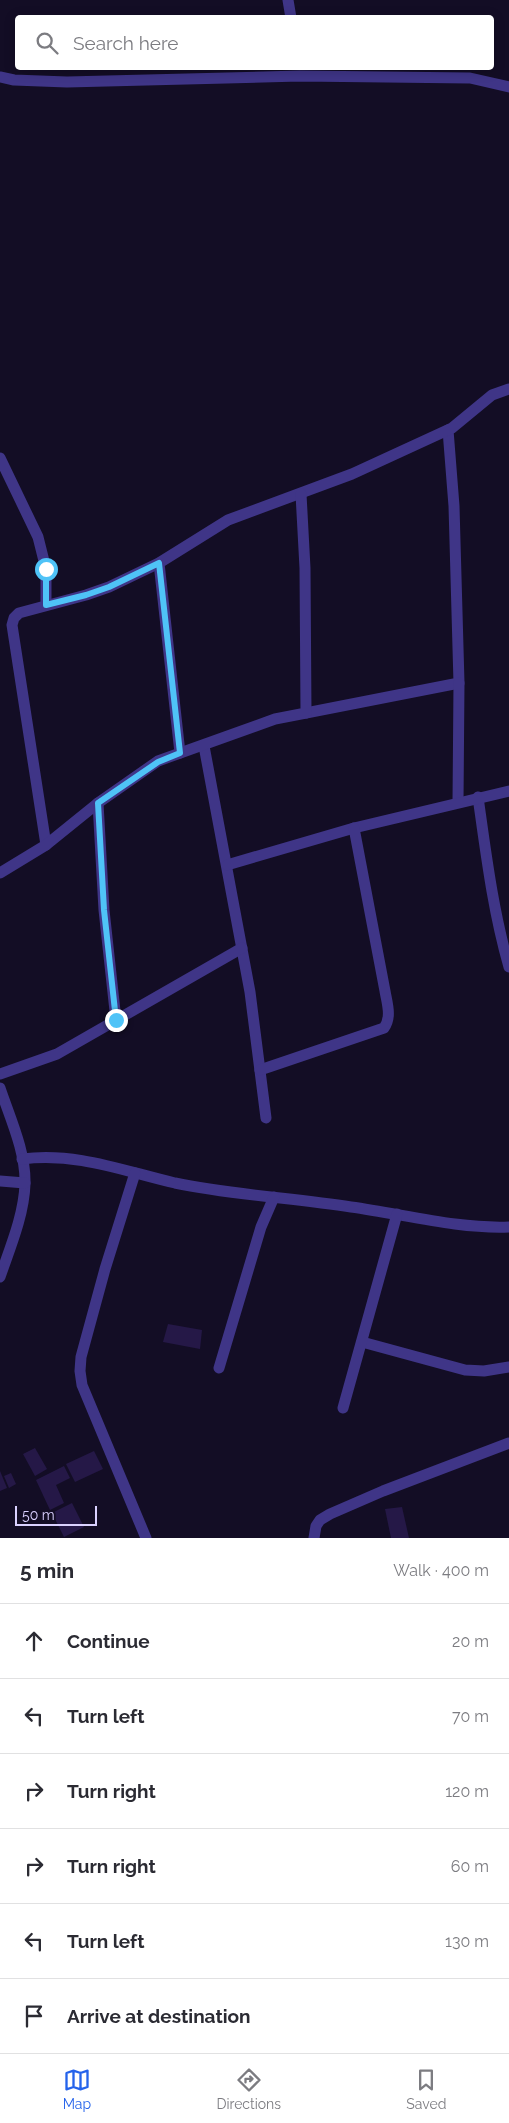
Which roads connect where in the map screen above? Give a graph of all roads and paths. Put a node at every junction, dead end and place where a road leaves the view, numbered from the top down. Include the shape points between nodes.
1 (288, 0) edge
2 (290, 15) edge
3 (299, 72) edge
4 (0, 77) edge
5 (509, 87) edge
6 (509, 388) edge
7 (448, 430) junction
8 (0, 458) edge
9 (301, 494) junction
10 (159, 563) junction
11 (46, 605) junction
12 (459, 683) junction
13 (306, 713) junction
14 (204, 746) junction
15 (180, 753) junction
16 (509, 791) edge
17 (478, 798) junction
18 (458, 802) junction
19 (98, 803) junction
20 (354, 828) junction
21 (46, 845) junction
22 (227, 865) junction
23 (0, 872) edge
24 (242, 948) junction
25 (509, 967) edge
26 (116, 1020) junction
27 (260, 1070) junction
28 (0, 1074) edge
29 (0, 1088) edge
30 (266, 1118) dead end
31 (22, 1159) junction
32 (135, 1172) junction
33 (0, 1182) edge
34 (25, 1183) junction
35 (274, 1197) junction
36 (398, 1214) junction
37 (509, 1227) edge
38 (0, 1277) edge
39 (362, 1342) junction
40 (509, 1367) edge
41 (219, 1368) dead end
42 (343, 1408) dead end
43 (509, 1443) edge
44 (146, 1538) edge
45 (314, 1538) edge

1 - 2 street
3 - 4 street via 67,82
3 - 5 street via 470,78
6 - 7 street via 492,395
7 - 9 street
7 - 12 street via 454,506
8 - 11 street via 38,536 46,569
9 - 10 street via 228,520
9 - 13 street
10 - 11 street via 101,590
10 - 15 street
11 - 21 street via 19,613 12,625
12 - 13 street
12 - 18 street
13 - 14 street via 275,719
14 - 15 street
14 - 22 street
15 - 19 street via 158,762
16 - 17 street
17 - 18 street
17 - 25 street via 492,898
18 - 20 street
19 - 21 street
19 - 26 street via 104,910
20 - 22 street
20 - 27 street via 385,991 388,1023 384,1028
21 - 23 street
22 - 24 street
24 - 26 street
24 - 27 street
26 - 28 street via 56,1054
27 - 30 street
29 - 31 street
31 - 32 street via 42,1156 93,1162
31 - 34 street
32 - 35 street via 212,1189
32 - 44 street via 105,1269 80,1371 82,1385
33 - 34 street
34 - 38 street via 22,1208
35 - 36 street
35 - 41 street via 261,1227
36 - 37 street via 474,1226
36 - 39 street
39 - 40 street via 465,1370
39 - 42 street
43 - 45 street via 330,1514 316,1526

